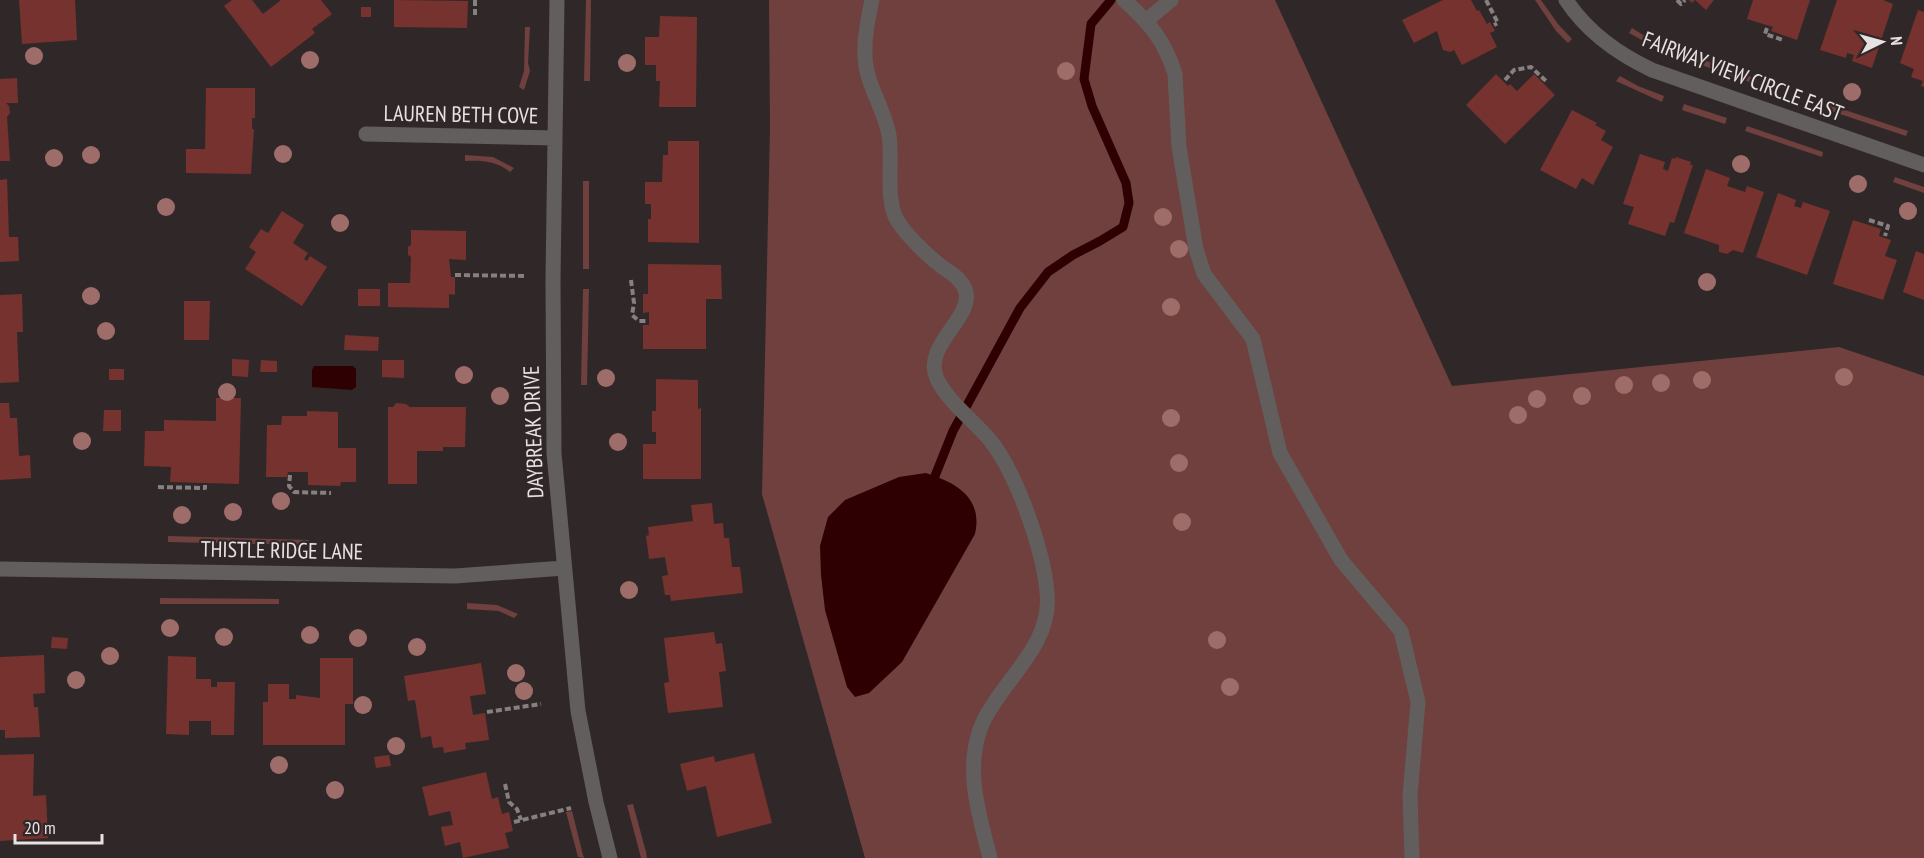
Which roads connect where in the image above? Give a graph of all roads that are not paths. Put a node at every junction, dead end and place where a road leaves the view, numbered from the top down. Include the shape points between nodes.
1 (557, 0) edge
2 (872, 0) edge
3 (1124, 0) edge
4 (1171, 0) edge
5 (1566, 0) edge
6 (1147, 20) junction
7 (366, 134) dead end
8 (555, 138) junction
9 (1924, 165) edge
10 (564, 568) junction
11 (0, 569) edge
12 (610, 858) edge
13 (990, 858) edge
14 (1412, 858) edge

1 - 8 street, DAYBREAK DRIVE
2 - 13 street via 865,60 889,136 895,218 936,262 962,282 966,294 964,306 935,357 936,376 951,400 1003,457 1041,560 1047,592 1048,609 1036,643 983,723 976,746 975,792
3 - 6 street
4 - 6 street
5 - 9 street, FAIRWAY VIEW CIRCLE EAST via 1606,43 1652,70
6 - 14 street via 1165,47 1175,74 1179,147 1196,249 1204,274 1253,339 1280,453 1341,560 1401,631 1418,702 1410,796
7 - 8 street, LAUREN BETH COVE
8 - 10 street, DAYBREAK DRIVE via 554,453
10 - 11 street, THISTLE RIDGE LANE via 455,576
10 - 12 street, DAYBREAK DRIVE via 578,711

